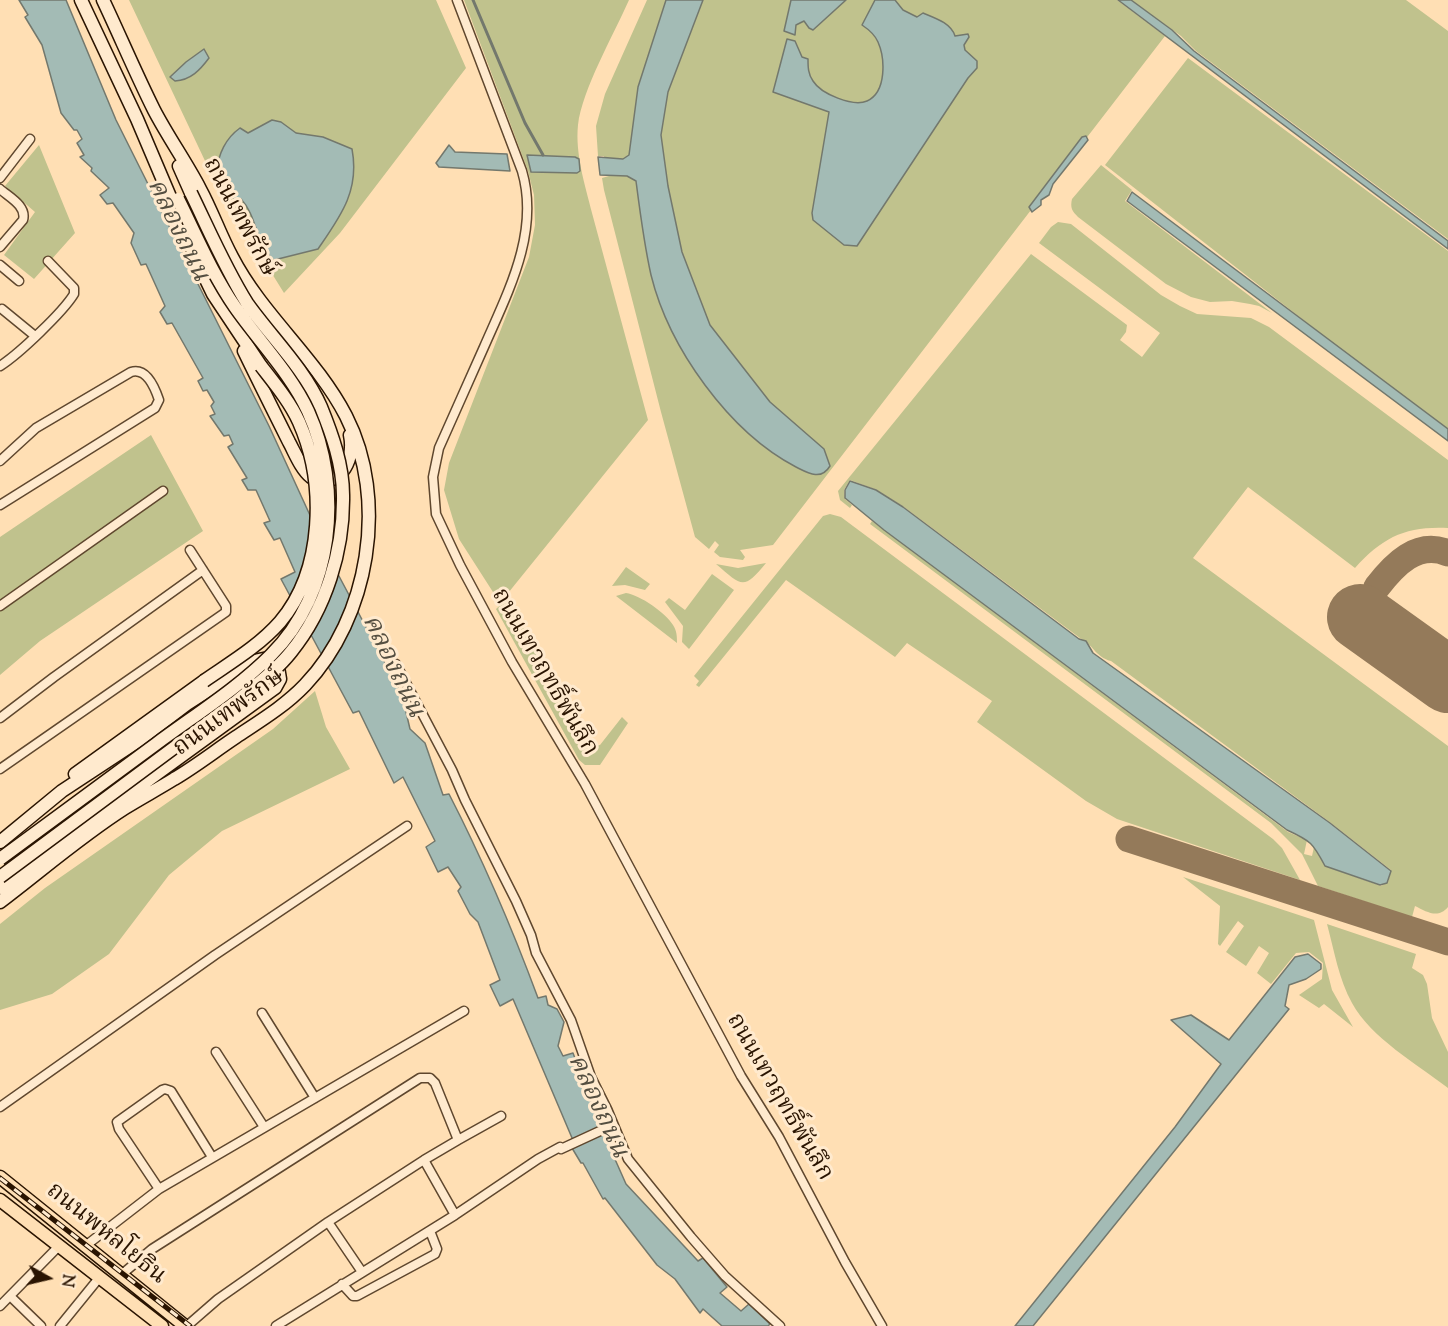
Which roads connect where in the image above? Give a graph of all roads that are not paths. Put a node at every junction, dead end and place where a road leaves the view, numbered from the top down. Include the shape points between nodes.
1 (81, 0) edge
2 (102, 0) edge
3 (457, 0) edge
4 (154, 110) junction
5 (137, 118) junction
6 (30, 139) dead end
7 (0, 178) edge
8 (0, 189) edge
9 (0, 247) edge
10 (48, 261) dead end
11 (0, 265) edge
12 (20, 281) dead end
13 (2, 309) dead end
14 (229, 320) junction
15 (35, 336) junction
16 (0, 366) edge
17 (346, 416) junction
18 (0, 461) edge
19 (164, 491) dead end
20 (0, 505) edge
21 (190, 550) dead end
22 (203, 570) junction
23 (0, 606) edge
24 (254, 660) junction
25 (396, 664) dead end
26 (245, 710) junction
27 (0, 718) edge
28 (0, 770) edge
29 (124, 809) junction
30 (407, 826) dead end
31 (0, 831) edge
32 (0, 844) edge
33 (0, 859) edge
34 (0, 877) edge
35 (0, 888) edge
36 (0, 902) edge
37 (464, 1011) dead end
38 (262, 1012) dead end
39 (216, 1052) dead end
40 (315, 1098) junction
41 (0, 1107) edge
42 (501, 1116) dead end
43 (614, 1125) junction
44 (264, 1127) junction
45 (458, 1140) junction
46 (212, 1157) junction
47 (424, 1160) junction
48 (0, 1177) edge
49 (159, 1189) junction
50 (0, 1200) edge
51 (455, 1215) junction
52 (328, 1222) junction
53 (430, 1231) junction
54 (58, 1247) junction
55 (84, 1247) junction
56 (362, 1272) junction
57 (121, 1275) junction
58 (99, 1278) junction
59 (342, 1284) junction
60 (10, 1296) junction
61 (0, 1306) edge
62 (158, 1325) edge
63 (41, 1326) edge
64 (60, 1326) edge
65 (186, 1326) edge
66 (276, 1326) edge
67 (780, 1326) edge
68 (882, 1326) edge

1 - 5 main road, ถนนเทพรักษ์
2 - 4 main road, ถนนเทพรักษ์
3 - 68 street, ถนนเทวฤทธิ์พันลึก via 522,171 527,198 524,241 514,279 439,448 433,477 436,514 512,662 585,784 741,1076
4 - 17 main road, ถนนเทพรักษ์ via 200,189 249,287 324,381
4 - 34 main road, ถนนเทพรักษ์, bridge via 229,273 320,405 337,451 343,493 336,557 310,625 269,675
5 - 14 main road, ถนนเทพรักษ์ via 199,265
5 - 33 main road, ถนนเทพรักษ์, bridge via 234,306 308,409 328,483 324,555 307,604 293,630 271,655
6 - 7 street
8 - 9 street via 25,214
10 - 15 street via 74,288 74,294
11 - 12 street
13 - 15 street
14 - 17 main road via 295,453 312,478 330,480 347,465 351,439
14 - 31 main road, ถนนเทพรักษ์, bridge via 287,401 309,449 316,512 313,545 302,586 280,622 259,642
15 - 16 street
17 - 29 main road, ถนนเทพรักษ์ via 360,450 367,484 366,553 349,619 331,653 274,712
18 - 20 street via 36,428 131,372 143,372 159,400 155,408
19 - 23 street
21 - 22 street
22 - 27 street
22 - 28 street via 226,612
24 - 26 main road via 273,661 280,679 275,688
24 - 32 main road
24 - 32 main road via 62,791
25 - 43 street via 516,901
26 - 29 main road via 225,733
26 - 35 main road
29 - 36 main road, ถนนเทพรักษ์
30 - 41 street
37 - 40 street
38 - 40 street
39 - 44 street
40 - 44 street
42 - 45 street
43 - 51 street via 538,1159
43 - 67 street via 628,1159 691,1238 725,1276
44 - 46 street
45 - 47 street
45 - 57 street via 435,1083 428,1077 420,1078 152,1249
46 - 49 street
46 - 49 street via 171,1092 162,1090 119,1119 117,1126
47 - 51 street
47 - 52 street
48 - 55 main road, ถนนพหลโยธิน
49 - 55 street
50 - 54 main road, ถนนพหลโยธิน
51 - 53 street
52 - 56 street
52 - 65 street
53 - 56 street
53 - 59 street via 437,1249 435,1254 357,1296
54 - 58 main road, ถนนพหลโยธิน
54 - 60 street
55 - 57 main road, ถนนพหลโยธิน
56 - 59 street
57 - 65 main road, ถนนพหลโยธิน
58 - 62 main road, ถนนพหลโยธิน
58 - 64 street
59 - 66 street
60 - 61 street
60 - 63 street

